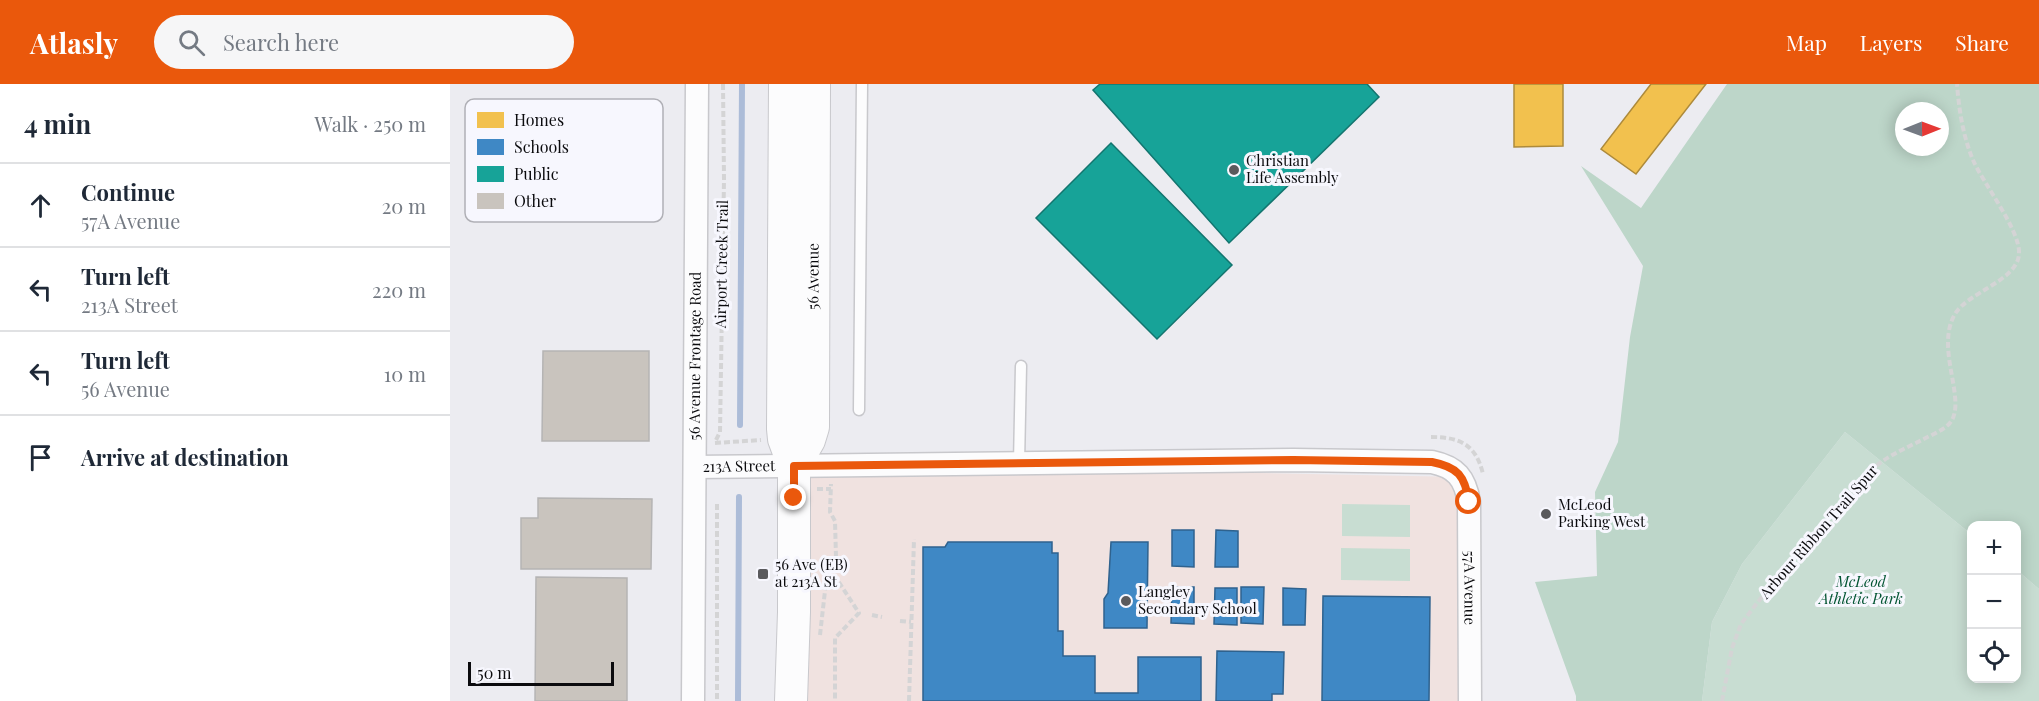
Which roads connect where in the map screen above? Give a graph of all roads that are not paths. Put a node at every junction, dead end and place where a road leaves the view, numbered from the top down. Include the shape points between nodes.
1 (697, 84) edge
2 (784, 84) edge
3 (814, 84) edge
4 (862, 84) edge
5 (1021, 366) dead end
6 (859, 410) dead end
7 (1019, 463) junction
8 (794, 466) junction
9 (695, 467) junction
10 (1462, 477) joint
11 (693, 701) edge
12 (791, 701) edge
13 (1470, 701) edge

1 - 9 street, 56 Avenue Frontage Road
2 - 8 main road, 56 Avenue via 783,429
3 - 8 main road, 56 Avenue via 813,427
4 - 6 lane
5 - 7 lane
7 - 8 street, 213A Street
7 - 10 street, 213A Street via 1432,462 1455,470
8 - 9 street, 213A Street
8 - 12 main road, 56 Avenue
9 - 11 street, 56 Avenue Frontage Road
10 - 13 street, 57A Avenue via 1469,502

